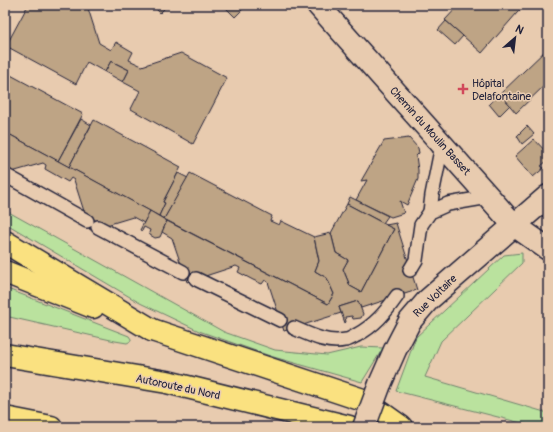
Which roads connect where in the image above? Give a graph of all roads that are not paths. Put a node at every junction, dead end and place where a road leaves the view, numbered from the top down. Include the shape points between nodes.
1 (318, 5) edge
2 (442, 145) junction
3 (5, 175) edge
4 (548, 196) edge
5 (488, 197) junction
6 (430, 212) junction
7 (514, 225) junction
8 (5, 242) edge
9 (548, 249) edge
10 (410, 270) dead end
11 (5, 272) edge
12 (183, 272) dead end
13 (196, 279) dead end
14 (397, 296) dead end
15 (280, 320) dead end
16 (294, 328) dead end
17 (152, 330) junction
18 (5, 355) edge
19 (5, 418) edge
20 (51, 427) edge
21 (349, 427) edge
22 (364, 427) edge
23 (401, 427) edge

1 - 2 street, Chemin du Moulin Basset
2 - 5 street, Chemin du Moulin Basset
2 - 6 lane
3 - 12 lane
4 - 7 street, Rue Voltaire
5 - 6 lane via 448,204
5 - 7 street, Chemin du Moulin Basset
6 - 10 lane via 421,225 416,260
7 - 9 street, Chemin du Moulin Basset
7 - 22 street, Rue Voltaire, bridge via 428,300 410,321 380,384
8 - 17 main road
11 - 17 main road
13 - 15 lane
14 - 16 lane via 384,314 369,328 346,340 330,340
17 - 23 main road via 363,400
18 - 21 main road, Autoroute du Nord via 168,382
19 - 20 main road

